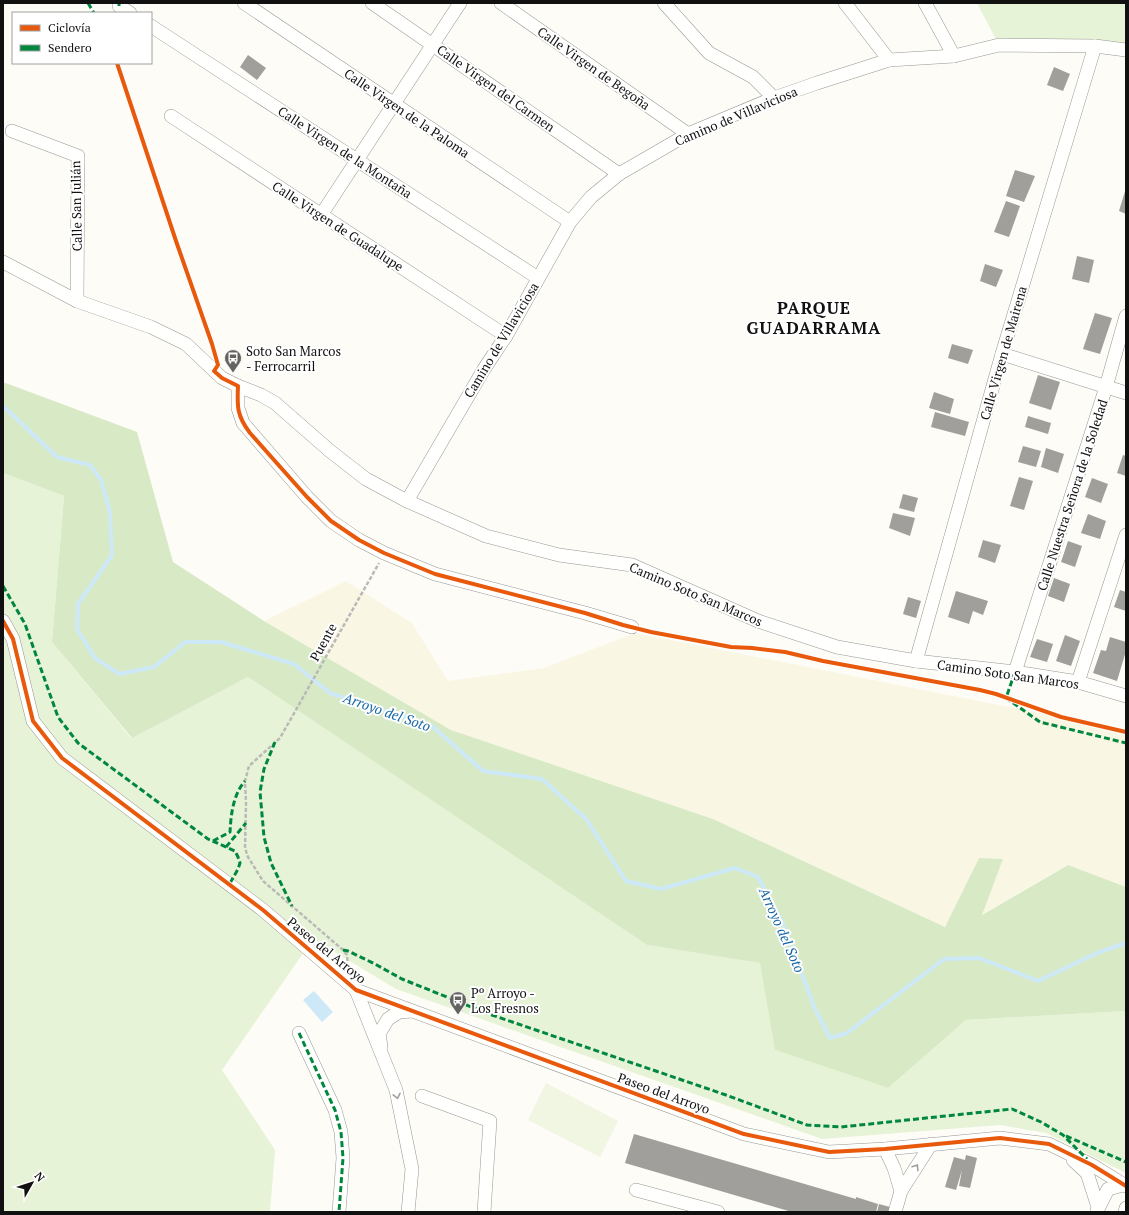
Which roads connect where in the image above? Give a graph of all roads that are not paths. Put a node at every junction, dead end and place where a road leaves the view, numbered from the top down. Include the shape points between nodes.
1 (244, 3) edge
2 (372, 3) edge
3 (460, 3) edge
4 (501, 3) edge
5 (664, 3) edge
6 (845, 3) edge
7 (925, 3) edge
8 (119, 6) dead end
9 (128, 12) edge
10 (152, 27) edge
11 (432, 44) junction
12 (1095, 46) junction
13 (1126, 50) edge
14 (954, 56) junction
15 (889, 60) junction
16 (774, 98) junction
17 (394, 104) junction
18 (171, 116) dead end
19 (12, 131) dead end
20 (688, 134) junction
21 (356, 160) junction
22 (619, 174) junction
23 (321, 215) junction
24 (570, 222) junction
25 (3, 262) edge
26 (538, 278) junction
27 (77, 301) junction
28 (1126, 316) edge
29 (506, 336) junction
30 (1002, 354) junction
31 (238, 386) junction
32 (1106, 387) junction
33 (1126, 393) edge
34 (407, 500) junction
35 (1126, 535) edge
36 (3, 621) edge
37 (632, 627) dead end
38 (916, 661) junction
39 (1015, 672) junction
40 (1078, 682) junction
41 (1126, 696) edge
42 (356, 990) junction
43 (412, 1010) junction
44 (299, 1033) dead end
45 (384, 1059) junction
46 (422, 1096) dead end
47 (931, 1144) junction
48 (885, 1149) junction
49 (1065, 1152) junction
50 (1124, 1185) edge
51 (636, 1190) dead end
52 (901, 1191) junction
53 (1126, 1208) edge
54 (1097, 1210) edge
55 (338, 1212) edge
56 (408, 1212) edge
57 (484, 1212) edge
58 (718, 1212) edge
59 (895, 1212) edge
60 (1124, 1212) edge

1 - 17 street, Calle Virgen de la Paloma
2 - 11 street, Calle Virgen del Carmen
3 - 11 street
4 - 20 street, Calle Virgen de Begoña
5 - 16 street via 709,53 753,77
6 - 15 street
7 - 14 street
8 - 9 street
10 - 21 street, Calle Virgen de la Montaña
11 - 17 street
11 - 22 street, Calle Virgen del Carmen
12 - 13 street, Camino de Villaviciosa
12 - 14 street, Camino de Villaviciosa via 999,45
12 - 30 street, Calle Virgen de Mairena
14 - 15 street, Camino de Villaviciosa
15 - 16 street, Camino de Villaviciosa
16 - 20 street, Camino de Villaviciosa
17 - 21 street
17 - 24 street, Calle Virgen de la Paloma
18 - 23 street, Calle Virgen de Guadalupe
19 - 27 street, Calle San Julián via 78,156
20 - 22 street, Camino de Villaviciosa
21 - 23 street
21 - 26 street, Calle Virgen de la Montaña
22 - 24 street, Camino de Villaviciosa via 591,197
23 - 29 street, Calle Virgen de Guadalupe
24 - 26 street, Camino de Villaviciosa
25 - 27 street, Camino Soto San Marcos
26 - 29 street, Camino de Villaviciosa
27 - 31 street, Camino Soto San Marcos via 151,327 186,344 222,378
28 - 32 street, Calle Nuestra Señora de la Soledad
29 - 34 street, Camino de Villaviciosa
30 - 32 street
30 - 38 street, Calle Virgen de Mairena
31 - 34 street, Camino Soto San Marcos via 275,403 366,479
31 - 37 street via 238,408 243,423 320,511 354,536 384,553 435,574
32 - 33 street
32 - 39 street, Calle Nuestra Señora de la Soledad
34 - 38 street, Camino Soto San Marcos via 486,536 559,555 632,565 758,620 837,647
35 - 40 street
36 - 42 street, Paseo del Arroyo via 13,640 33,721 62,758 263,910
38 - 39 street, Camino Soto San Marcos
39 - 40 street, Camino Soto San Marcos
40 - 41 street, Camino Soto San Marcos
42 - 43 street, Paseo del Arroyo
42 - 45 street
43 - 45 street via 399,1012 388,1019 379,1034
43 - 48 street, Paseo del Arroyo via 744,1134 828,1152
44 - 55 street via 335,1110 341,1132 343,1158
45 -> 56 street via 396,1090 412,1169
46 - 57 street via 490,1121
47 - 48 street, Paseo del Arroyo
47 - 49 street, Paseo del Arroyo via 1000,1138 1049,1144
52 -> 47 street
48 - 52 street
49 - 50 street, Paseo del Arroyo
49 - 54 street via 1087,1174
50 - 54 street via 1108,1189
51 - 58 street
52 - 59 street
53 - 60 street

